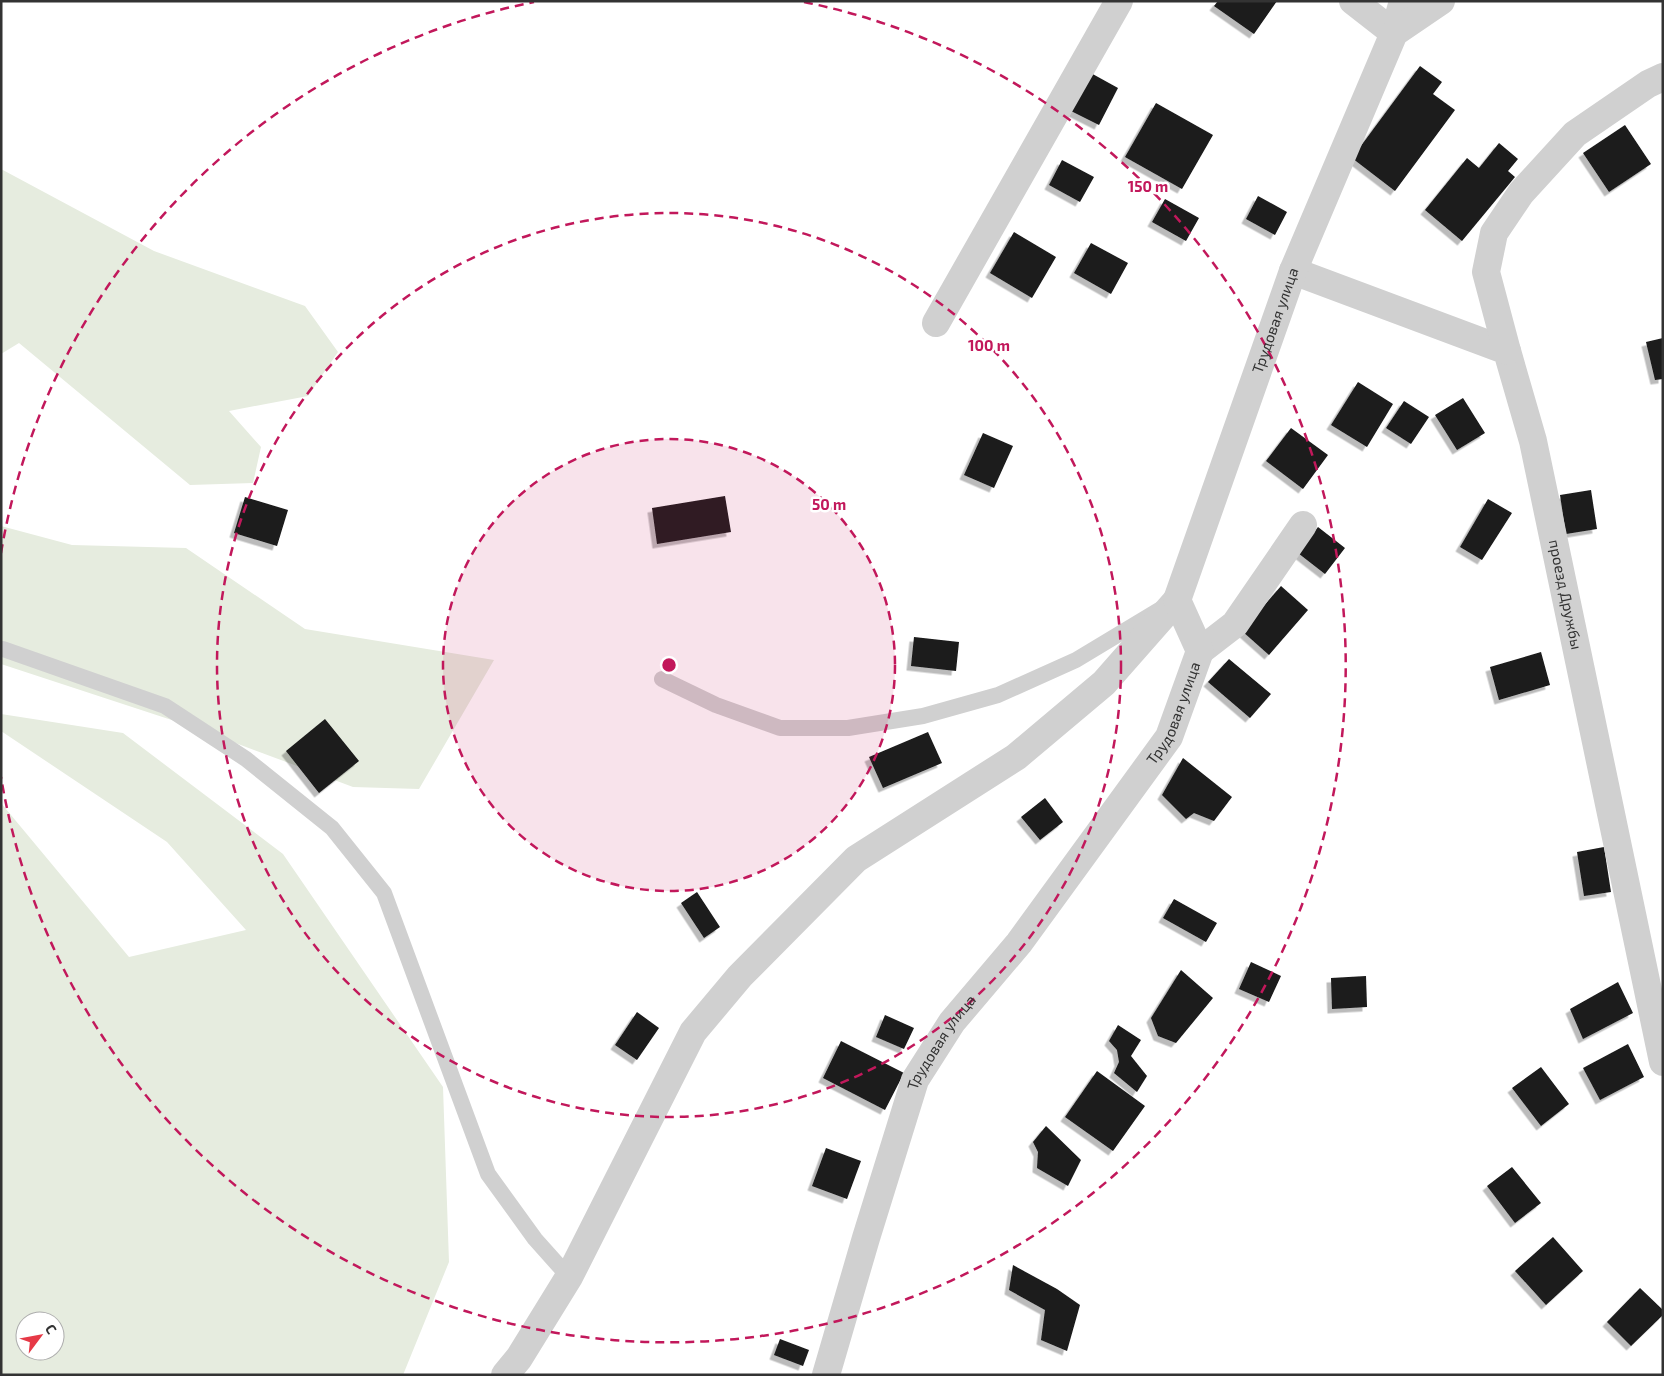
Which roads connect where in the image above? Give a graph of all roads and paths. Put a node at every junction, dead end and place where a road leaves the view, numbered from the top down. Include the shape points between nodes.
1 (1120, 1) edge
2 (1353, 1) edge
3 (1403, 1) edge
4 (1441, 1) edge
5 (1394, 33) junction
6 (1663, 77) edge
7 (1293, 271) junction
8 (936, 323) dead end
9 (1507, 351) junction
10 (1303, 525) dead end
11 (1177, 600) junction
12 (3, 649) dead end
13 (1200, 651) junction
14 (662, 678) dead end
15 (1663, 1062) edge
16 (569, 1277) junction
17 (505, 1375) edge
18 (826, 1375) edge

1 - 8 street
2 - 5 street
3 - 5 street, Трудовая улица
4 - 5 street
5 - 7 street, Трудовая улица
6 - 9 street, проезд Дружбы via 1575,134 1521,193 1494,233 1486,272
7 - 9 street
7 - 11 street, Трудовая улица
9 - 15 street, проезд Дружбы via 1536,450
10 - 13 street via 1235,624
11 - 13 street, Трудовая улица
11 - 14 lane via 1076,660 998,695 923,716 848,728 780,728 716,705
11 - 16 street via 1104,683 1016,757 856,859 740,976 693,1032
12 - 16 lane via 166,706 246,759 332,828 384,892 488,1174 535,1239
13 - 18 street, Трудовая улица via 1170,737 1019,942 952,1022 915,1080
16 - 17 street

